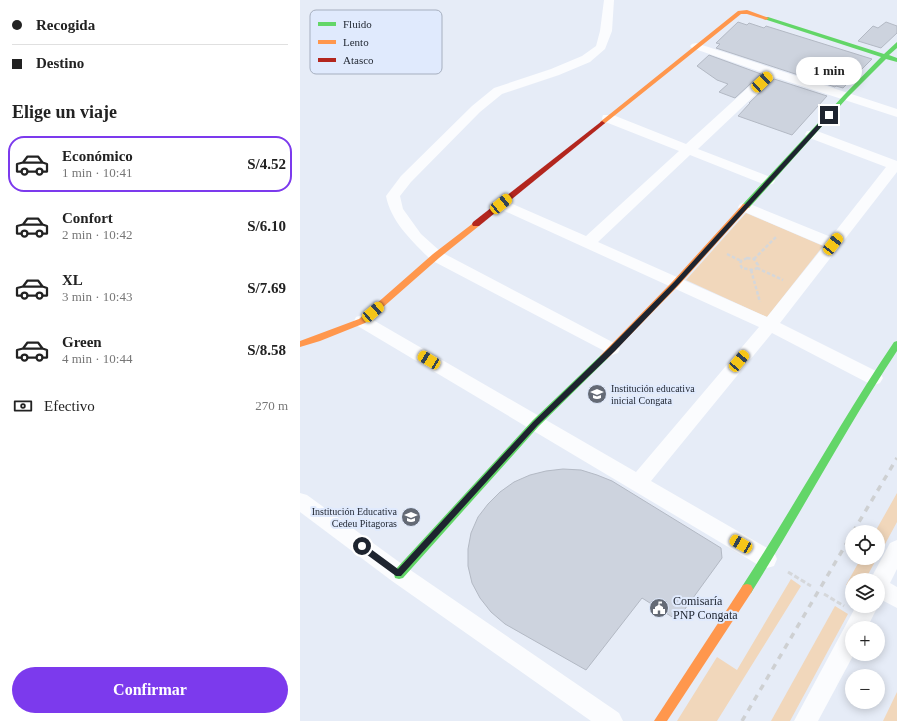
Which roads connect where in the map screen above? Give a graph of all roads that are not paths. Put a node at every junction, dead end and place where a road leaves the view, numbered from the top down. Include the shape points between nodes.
1 (609, 0) edge
2 (897, 44) edge
3 (696, 46) junction
4 (885, 56) junction
5 (897, 60) edge
6 (772, 72) junction
7 (846, 96) junction
8 (897, 113) edge
9 (608, 118) junction
10 (812, 134) junction
11 (690, 150) junction
12 (896, 165) edge
13 (768, 181) junction
14 (501, 204) junction
15 (745, 207) junction
16 (588, 243) junction
17 (833, 244) junction
18 (436, 256) junction
19 (676, 283) junction
20 (362, 321) junction
21 (770, 325) junction
22 (300, 344) edge
23 (897, 344) edge
24 (612, 349) junction
25 (874, 378) junction
26 (536, 424) junction
27 (638, 483) junction
28 (300, 501) edge
29 (897, 549) edge
30 (766, 559) junction
31 (885, 573) edge
32 (398, 574) junction
33 (885, 590) edge
34 (897, 598) edge
35 (845, 648) edge
36 (610, 721) edge
37 (660, 721) edge
38 (806, 721) edge

1 - 18 street via 606,31 601,47 586,59 498,91 476,109 406,179 393,196 396,210 416,237
2 - 4 street
3 - 4 street via 740,12 747,12
3 - 6 street
3 - 9 street
4 - 5 street
4 - 7 street
6 - 7 street
6 - 11 street
7 - 8 street
7 - 10 street
9 - 11 street
9 - 14 street
10 - 12 street
10 - 13 street
11 - 13 street
11 - 16 street
12 - 17 street
13 - 15 street
14 - 16 street
14 - 18 street
15 - 17 street
15 - 19 street
16 - 19 street
17 - 21 street
18 - 20 street
18 - 24 street
19 - 21 street
19 - 24 street
20 - 22 street
20 - 26 street
21 - 25 street
21 - 27 street
23 - 25 street
24 - 26 street
25 - 30 street
26 - 27 street
26 - 32 street
27 - 30 street
28 - 32 street
29 - 31 street
30 - 37 street
32 - 36 street
33 - 34 street
35 - 38 street

